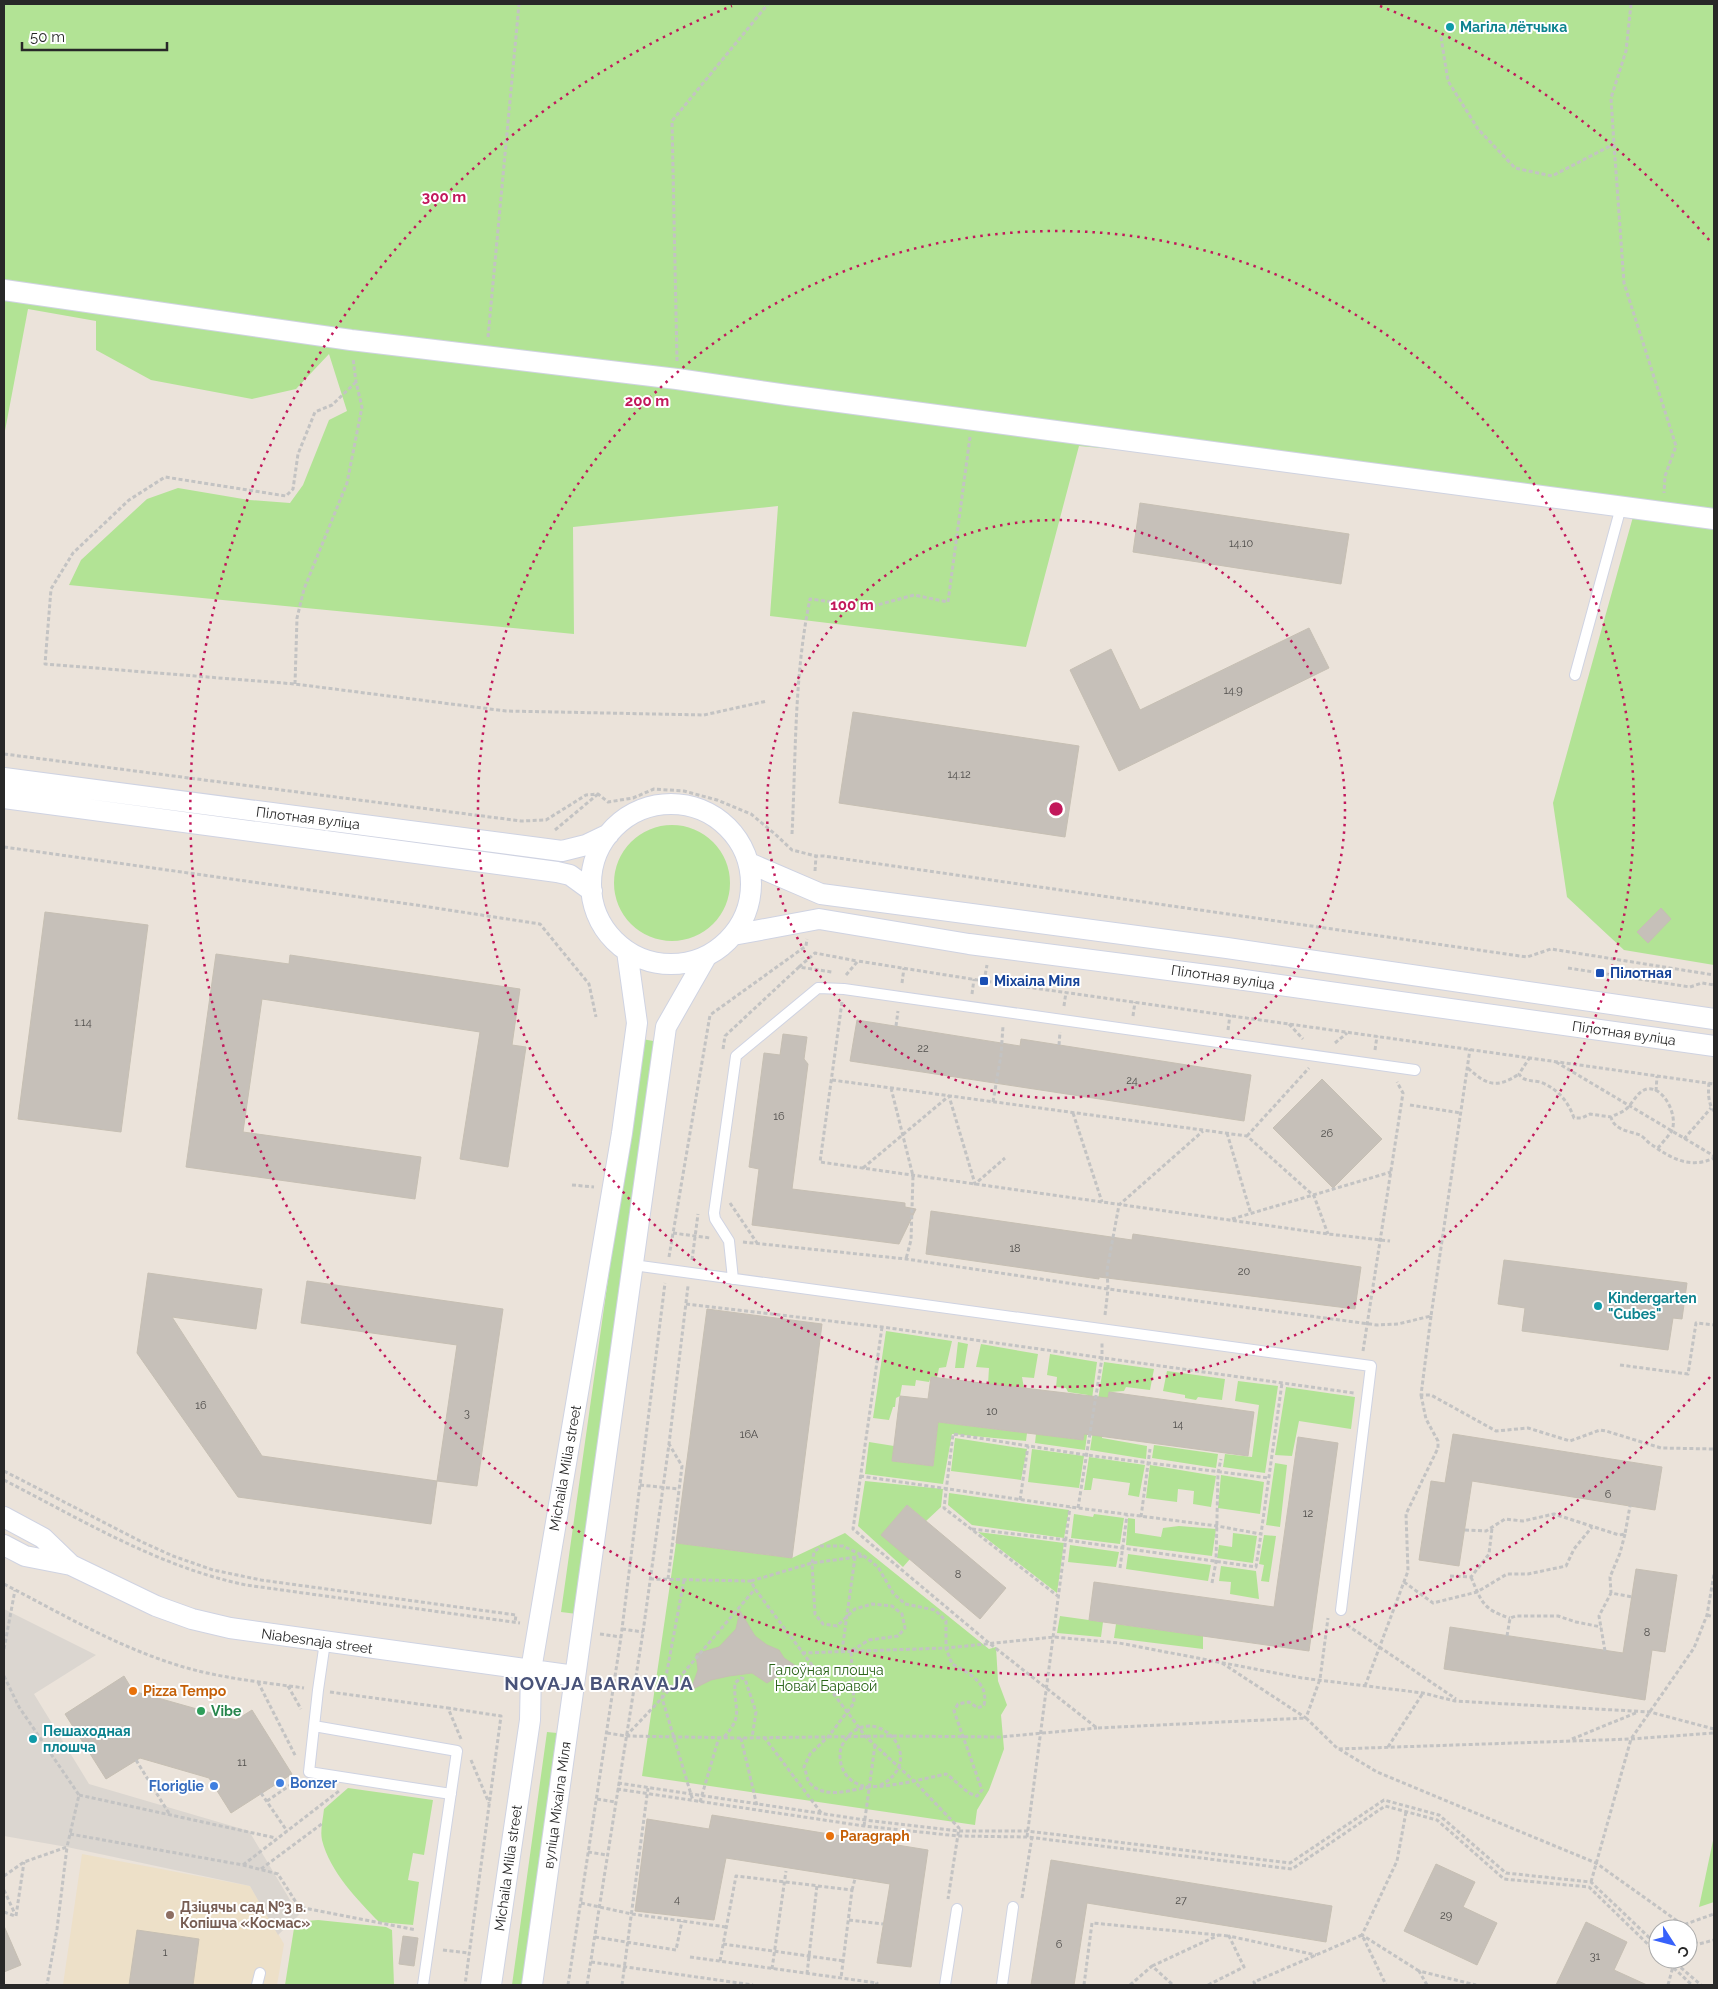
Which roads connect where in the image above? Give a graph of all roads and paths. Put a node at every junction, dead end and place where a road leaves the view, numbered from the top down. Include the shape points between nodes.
1 (520, 4) edge
2 (768, 4) edge
3 (1632, 4) edge
4 (1441, 37) dead end
5 (1614, 144) junction
6 (4, 290) edge
7 (351, 340) junction
8 (486, 355) junction
9 (677, 379) junction
10 (356, 382) junction
11 (972, 419) junction
12 (1621, 508) junction
13 (1664, 511) junction
14 (1714, 518) edge
15 (1576, 675) dead end
16 (295, 684) junction
17 (767, 701) dead end
18 (4, 754) edge
19 (4, 778) edge
20 (4, 798) edge
21 (609, 834) junction
22 (792, 834) dead end
23 (4, 847) edge
24 (816, 856) junction
25 (749, 863) junction
26 (592, 891) junction
27 (812, 891) junction
28 (809, 920) junction
29 (733, 935) junction
30 (627, 951) junction
31 (706, 957) junction
32 (858, 961) junction
33 (799, 967) junction
34 (1568, 968) dead end
35 (846, 975) junction
36 (1714, 975) edge
37 (1714, 984) edge
38 (844, 989) junction
39 (834, 1000) dead end
40 (842, 1001) junction
41 (852, 1002) dead end
42 (898, 1009) dead end
43 (907, 1010) dead end
44 (596, 1017) dead end
45 (1714, 1019) edge
46 (1003, 1023) dead end
47 (1051, 1030) dead end
48 (1348, 1032) junction
49 (1069, 1033) dead end
50 (1714, 1046) edge
51 (1470, 1049) junction
52 (722, 1055) dead end
53 (1320, 1057) junction
54 (1530, 1058) junction
55 (1554, 1061) junction
56 (1300, 1066) dead end
57 (1309, 1068) junction
58 (1467, 1068) junction
59 (1415, 1070) dead end
60 (1519, 1074) junction
61 (1657, 1076) junction
62 (832, 1080) junction
63 (1396, 1080) dead end
64 (1709, 1083) junction
65 (1714, 1084) edge
66 (891, 1088) junction
67 (1656, 1091) junction
68 (949, 1096) junction
69 (993, 1102) junction
70 (1410, 1105) dead end
71 (1630, 1106) junction
72 (1713, 1110) edge
73 (1073, 1113) junction
74 (1461, 1113) junction
75 (1611, 1117) junction
76 (1204, 1130) junction
77 (1671, 1131) junction
78 (1227, 1133) junction
79 (902, 1134) junction
80 (1247, 1136) junction
81 (1684, 1139) junction
82 (1658, 1148) junction
83 (1714, 1157) edge
84 (1005, 1158) dead end
85 (862, 1168) junction
86 (1391, 1172) junction
87 (913, 1176) junction
88 (975, 1184) junction
89 (718, 1186) junction
90 (1314, 1196) junction
91 (1102, 1202) junction
92 (1119, 1205) junction
93 (699, 1208) dead end
94 (1251, 1214) junction
95 (1229, 1220) junction
96 (673, 1234) junction
97 (1328, 1234) junction
98 (695, 1236) junction
99 (729, 1241) junction
100 (1381, 1241) junction
101 (1390, 1241) dead end
102 (757, 1244) junction
103 (906, 1259) junction
104 (633, 1265) junction
105 (667, 1270) junction
106 (690, 1273) junction
107 (733, 1279) junction
108 (1108, 1289) junction
109 (686, 1304) junction
110 (1431, 1316) junction
111 (1368, 1324) junction
112 (1714, 1325) edge
113 (882, 1327) junction
114 (1103, 1329) junction
115 (1102, 1358) junction
116 (1361, 1365) junction
117 (1620, 1365) dead end
118 (1282, 1383) junction
119 (1368, 1395) junction
120 (1422, 1395) junction
121 (669, 1444) junction
122 (1028, 1446) junction
123 (1714, 1448) edge
124 (1150, 1449) dead end
125 (1086, 1455) junction
126 (1221, 1459) dead end
127 (1148, 1462) junction
128 (4, 1471) edge
129 (1218, 1472) junction
130 (860, 1476) junction
131 (1269, 1478) junction
132 (4, 1480) edge
133 (26, 1483) junction
134 (640, 1485) junction
135 (663, 1487) junction
136 (679, 1489) junction
137 (23, 1490) junction
138 (945, 1490) junction
139 (1020, 1500) junction
140 (1630, 1506) dead end
141 (1070, 1507) junction
142 (1078, 1508) junction
143 (1127, 1515) junction
144 (4, 1516) edge
145 (1141, 1517) junction
146 (1217, 1526) junction
147 (1592, 1526) junction
148 (1492, 1527) junction
149 (972, 1529) junction
150 (1464, 1530) dead end
151 (1261, 1534) junction
152 (1625, 1534) junction
153 (1066, 1540) junction
154 (4, 1545) edge
155 (1123, 1548) junction
156 (864, 1556) junction
157 (855, 1558) junction
158 (812, 1562) junction
159 (1216, 1562) junction
160 (71, 1565) junction
161 (1120, 1568) dead end
162 (1714, 1574) edge
163 (1450, 1576) dead end
164 (1471, 1577) junction
165 (650, 1579) junction
166 (668, 1579) junction
167 (684, 1580) junction
168 (751, 1581) junction
169 (1404, 1582) junction
170 (1212, 1583) dead end
171 (4, 1584) edge
172 (755, 1588) junction
173 (15, 1590) junction
174 (1477, 1592) junction
175 (1611, 1593) junction
176 (1059, 1597) junction
177 (1632, 1597) dead end
178 (1341, 1610) dead end
179 (1329, 1612) dead end
180 (1707, 1615) junction
181 (1714, 1616) edge
182 (847, 1617) junction
183 (1510, 1618) junction
184 (1347, 1625) dead end
185 (1601, 1627) junction
186 (622, 1629) junction
187 (643, 1632) junction
188 (1507, 1636) dead end
189 (1054, 1637) junction
190 (326, 1642) junction
191 (989, 1643) junction
192 (1380, 1646) junction
193 (946, 1648) junction
194 (4, 1649) edge
195 (842, 1651) junction
196 (851, 1651) junction
197 (1605, 1651) dead end
198 (802, 1653) junction
199 (1222, 1663) junction
200 (531, 1670) junction
201 (4, 1676) edge
202 (575, 1676) junction
203 (1320, 1679) junction
204 (258, 1681) junction
205 (1365, 1686) junction
206 (1046, 1688) junction
207 (318, 1690) junction
208 (1423, 1693) junction
209 (662, 1698) junction
210 (1458, 1701) junction
211 (448, 1708) junction
212 (1641, 1711) junction
213 (848, 1712) junction
214 (1650, 1712) junction
215 (1306, 1718) junction
216 (314, 1726) junction
217 (860, 1728) junction
218 (1097, 1728) junction
219 (1714, 1731) edge
220 (1040, 1732) junction
221 (607, 1733) junction
222 (626, 1736) junction
223 (674, 1736) junction
224 (892, 1736) junction
225 (719, 1737) junction
226 (724, 1737) junction
227 (764, 1737) junction
228 (828, 1737) junction
229 (847, 1737) junction
230 (866, 1737) junction
231 (962, 1737) junction
232 (741, 1738) junction
233 (752, 1738) junction
234 (1631, 1739) junction
235 (1568, 1741) junction
236 (463, 1743) dead end
237 (875, 1744) junction
238 (1388, 1747) junction
239 (1338, 1749) junction
240 (467, 1752) dead end
241 (136, 1760) dead end
242 (300, 1764) dead end
243 (899, 1766) junction
244 (302, 1776) dead end
245 (914, 1780) junction
246 (618, 1783) junction
247 (879, 1786) junction
248 (869, 1787) junction
249 (648, 1788) junction
250 (617, 1789) junction
251 (340, 1791) dead end
252 (261, 1793) dead end
253 (451, 1794) junction
254 (648, 1794) junction
255 (79, 1795) junction
256 (691, 1795) junction
257 (703, 1797) junction
258 (596, 1799) junction
259 (266, 1801) junction
260 (693, 1801) junction
261 (615, 1802) junction
262 (700, 1802) junction
263 (489, 1804) junction
264 (757, 1805) junction
265 (757, 1811) junction
266 (1406, 1812) junction
267 (823, 1814) junction
268 (170, 1815) junction
269 (865, 1820) junction
270 (827, 1821) junction
271 (323, 1823) dead end
272 (864, 1826) junction
273 (959, 1828) dead end
274 (287, 1831) junction
275 (1027, 1831) junction
276 (70, 1834) junction
277 (1027, 1836) junction
278 (277, 1838) junction
279 (67, 1846) junction
280 (588, 1852) junction
281 (607, 1855) junction
282 (24, 1862) junction
283 (1596, 1863) junction
284 (243, 1865) junction
285 (261, 1869) junction
286 (786, 1871) dead end
287 (4, 1876) edge
288 (855, 1879) dead end
289 (1591, 1882) junction
290 (785, 1883) junction
291 (817, 1885) junction
292 (4, 1890) edge
293 (852, 1890) junction
294 (581, 1903) junction
295 (600, 1906) junction
296 (1013, 1907) dead end
297 (958, 1909) dead end
298 (4, 1912) edge
299 (632, 1914) junction
300 (1714, 1914) edge
301 (16, 1916) junction
302 (1671, 1919) edge
303 (849, 1920) junction
304 (1698, 1920) edge
305 (682, 1921) junction
306 (417, 1922) dead end
307 (884, 1924) dead end
308 (726, 1927) junction
309 (1220, 1935) junction
310 (1362, 1935) junction
311 (1229, 1936) junction
312 (1648, 1936) edge
313 (595, 1937) junction
314 (1714, 1940) edge
315 (628, 1943) junction
316 (723, 1944) junction
317 (1648, 1944) edge
318 (1698, 1944) edge
319 (429, 1948) junction
320 (774, 1950) junction
321 (469, 1953) junction
322 (808, 1955) junction
323 (1317, 1955) junction
324 (690, 1957) dead end
325 (720, 1961) junction
326 (844, 1961) junction
327 (591, 1962) junction
328 (1152, 1966) junction
329 (624, 1968) junction
330 (772, 1969) junction
331 (1672, 1969) edge
332 (1674, 1969) edge
333 (1683, 1969) edge
334 (1419, 1971) junction
335 (260, 1973) dead end
336 (806, 1974) junction
337 (841, 1978) junction
338 (47, 1985) edge
339 (257, 1985) edge
340 (423, 1985) edge
341 (465, 1985) edge
342 (491, 1985) edge
343 (532, 1985) edge
344 (568, 1985) edge
345 (587, 1985) edge
346 (622, 1985) edge
347 (753, 1985) edge
348 (876, 1985) edge
349 (945, 1985) edge
350 (1002, 1985) edge
351 (1084, 1985) edge
352 (1130, 1985) edge
353 (1173, 1985) edge
354 (1208, 1985) edge
355 (1254, 1985) edge
356 (1386, 1985) edge
357 (1427, 1985) edge
358 (1474, 1985) edge
359 (1668, 1985) edge
360 (1692, 1985) edge
361 (1701, 1985) edge

1 - 8 path
2 - 9 path via 672,121
3 - 5 path via 1626,51 1611,98
4 - 5 path via 1448,81 1478,129 1515,168 1552,176
5 - 13 path via 1624,283 1676,446 1665,476
6 - 7 street
7 - 8 street
7 - 10 path
8 - 9 street
9 - 11 street
10 - 16 path via 362,407 347,483 304,589 297,618
10 - 16 path via 332,405 315,412 298,454 293,488 286,496 164,477 129,500 73,553 51,589 45,664
11 - 12 street
11 - 22 path via 948,602 914,595 870,607 810,599 800,675
12 - 13 street
12 - 15 lane
13 - 14 street
16 - 17 path via 506,711 704,716
18 - 24 path via 521,821 546,820 586,795 598,794 608,802 633,798 654,789 684,791 751,814 792,850
19 - 21 street, Пілотная вуліца via 562,851 586,845
20 - 26 street, Пілотная вуліца via 557,872 570,875
21 - 25 street via 628,817 650,807 675,804 700,809 722,822 739,840
21 - 26 street via 596,856
23 - 44 path via 540,924 588,984
24 - 27 path
24 - 36 path via 1527,957 1551,949
25 - 27 street, Пілотная вуліца
25 - 29 street via 751,888 748,905
26 - 30 street via 594,907 607,932
27 - 45 street, Пілотная вуліца
28 - 29 street, Пілотная вуліца
28 - 50 street, Пілотная вуліца
28 - 96 path via 806,946 710,1014
29 - 31 street
30 - 31 street via 645,960 665,964 686,963
30 - 200 street, Michaila Milia street via 638,1023
31 - 104 street via 666,1027
32 - 33 path via 815,953
32 - 35 path
32 - 48 path
33 - 35 path
33 - 52 path via 724,1036
34 - 37 path via 1690,987
35 - 38 path
38 - 40 path
38 - 53 lane
38 - 89 lane via 818,988 736,1056
39 - 40 path
40 - 41 path
40 - 62 path
42 - 43 path
46 - 69 path
47 - 49 path
48 - 51 path
48 - 53 path
51 - 54 path
51 - 58 path
53 - 57 path
53 - 59 lane
54 - 55 path
54 - 60 path
55 - 61 path
55 - 71 path
56 - 57 path
57 - 80 path
58 - 60 path via 1484,1081 1496,1084
58 - 74 path
60 - 75 path via 1562,1095 1574,1118 1590,1114
61 - 64 path
61 - 67 path
62 - 66 path
62 - 85 path via 820,1162
63 - 86 path via 1402,1093
64 - 65 path
64 - 72 path via 1708,1095
66 - 68 path
66 - 79 path
67 - 71 path via 1644,1090
67 - 77 path via 1669,1103 1673,1121
68 - 69 path
68 - 79 path
68 - 88 path
69 - 73 path
70 - 74 path
71 - 75 path
71 - 77 path
72 - 81 path
73 - 76 path
73 - 91 path
74 - 110 path
75 - 82 path via 1615,1125 1640,1135
76 - 78 path
76 - 92 path
77 - 81 path
77 - 82 path
78 - 80 path
78 - 94 path
79 - 85 path
79 - 87 path
80 - 90 path
81 - 83 path
82 - 83 path via 1685,1163 1701,1164
84 - 88 path
85 - 87 path
86 - 90 path
86 - 100 path
87 - 88 path
87 - 103 path via 911,1240
88 - 91 path
89 - 99 lane via 715,1219
89 - 102 path
90 - 94 path
90 - 97 path
91 - 92 path
92 - 95 path
92 - 108 path via 1107,1270
93 - 98 path
94 - 95 path
95 - 97 path
96 - 98 path
96 - 105 path
97 - 100 path
98 - 99 path
98 - 106 path
99 - 102 path
99 - 107 lane
100 - 101 path
100 - 111 path
102 - 103 path
103 - 108 path
104 - 105 lane
104 - 202 street, вуліца Міхаіла Міля
105 - 106 lane
105 - 134 path
106 - 107 lane
106 - 109 path
107 - 114 lane
108 - 111 path
108 - 114 path
109 - 113 path
109 - 121 path
110 - 111 path via 1398,1324
110 - 120 path
111 - 116 path
112 - 117 path via 1696,1323 1688,1374
113 - 115 path
113 - 130 path
114 - 115 path
114 - 116 lane
115 - 118 path
115 - 125 path
116 - 119 lane via 1371,1366
118 - 119 path
118 - 131 path
119 - 178 lane
120 - 123 path via 1431,1395 1496,1431 1528,1428 1570,1441 1606,1430 1661,1448
120 - 169 path via 1426,1419 1438,1441 1438,1448 1406,1514 1408,1566
121 - 135 path
121 - 136 path via 682,1466
122 - 125 path
122 - 138 path via 953,1434
122 - 139 path
124 - 127 path
125 - 127 path
125 - 142 path
126 - 129 path
127 - 129 path
127 - 145 path
128 - 133 path
129 - 131 path
129 - 146 path
130 - 138 path
130 - 191 path via 853,1529
131 - 151 path
132 - 137 path
133 - 137 path
133 - 137 path via 148,1545 208,1569 261,1580 516,1615 515,1622 220,1580 158,1558
134 - 135 path
134 - 186 path
135 - 136 path
135 - 165 path
136 - 166 path
138 - 139 path
138 - 149 path via 944,1508
139 - 141 path
140 - 152 path
141 - 142 path
141 - 153 path
142 - 143 path
143 - 145 path
143 - 155 path
144 - 160 street, Niabesnaja street via 43,1538
145 - 146 path
146 - 151 path
146 - 159 path
147 - 148 path via 1554,1514 1523,1521 1504,1519
147 - 152 path via 1619,1536
147 - 174 path via 1574,1549 1566,1566 1528,1574 1507,1574
148 - 150 path via 1486,1531
148 - 164 path via 1489,1554
149 - 153 path
149 - 176 path
151 - 159 path via 1256,1568
152 - 175 path via 1610,1577
153 - 155 path
153 - 176 path
154 - 160 street, Niabesnaja street via 25,1556
155 - 159 path
155 - 161 path
156 - 157 path
156 - 158 path via 843,1546 821,1546 814,1552
156 - 193 path via 878,1567 893,1593 905,1604 936,1610 946,1621
157 - 158 path
157 - 182 path
158 - 168 path
158 - 182 path via 815,1614 823,1624 837,1626
159 - 170 path
160 - 190 street, Niabesnaja street via 142,1600 192,1618 243,1630
162 - 180 path
163 - 164 path
164 - 174 path
165 - 166 path
165 - 187 path
166 - 167 path
167 - 168 path
167 - 209 path
168 - 172 path
169 - 174 path via 1433,1604
169 - 192 path
171 - 173 path
172 - 198 path
172 - 209 path
173 - 194 path
173 - 204 path via 146,1654 202,1672
174 - 183 path via 1485,1606
175 - 177 path
175 - 185 path via 1600,1616
176 - 189 path
179 - 203 path
180 - 181 path
180 - 214 path via 1694,1648
182 - 195 path
182 - 196 path via 855,1610 872,1604 892,1606 902,1614 906,1628 898,1636 869,1640
183 - 185 path via 1558,1616
183 - 188 path
184 - 192 path
185 - 197 path
186 - 187 path
186 - 221 path
187 - 222 path
189 - 191 path
189 - 199 path via 1119,1643
189 - 206 path
190 - 200 street, Niabesnaja street
190 - 207 lane
191 - 193 path
191 - 206 path
192 - 205 path
192 - 210 path
193 - 196 path
193 - 231 path via 952,1664 969,1672 981,1684 986,1697 984,1705 978,1708 969,1702 958,1704 954,1712
195 - 196 path
195 - 198 path
196 - 213 path via 854,1703
198 - 213 path
199 - 203 path
199 - 215 path
200 - 202 street, Niabesnaja street
200 - 342 street, Michaila Milia street via 530,1720
201 - 255 path via 20,1708
202 - 343 street, вуліца Міхаіла Міля
203 - 205 path
203 - 215 path
204 - 207 path
204 - 242 path
205 - 208 path
206 - 218 path
206 - 220 path
207 - 211 path
207 - 216 lane
208 - 210 path
208 - 238 path
209 - 222 path
209 - 223 path
210 - 212 path
211 - 236 path
211 - 263 path via 501,1716
212 - 214 path
212 - 235 path
213 - 217 path
213 - 228 path
214 - 219 path
214 - 234 path
215 - 218 path
215 - 239 path
216 - 253 lane via 457,1751
216 - 253 lane via 309,1772
217 - 224 path via 878,1727
217 - 229 path
217 - 230 path
218 - 220 path
219 - 234 path
220 - 231 path
220 - 275 path
221 - 222 path
221 - 258 path
222 - 223 path
222 - 246 path
223 - 225 path
223 - 256 path
224 - 230 path
224 - 231 path
224 - 243 path via 900,1750
225 - 226 path
225 - 257 path
226 - 232 path
226 - 233 path via 737,1715 735,1683 741,1678 745,1680 756,1712
227 - 228 path
227 - 233 path
227 - 267 path
228 - 229 path
228 - 248 path via 810,1754 804,1767 809,1782 824,1792
229 - 230 path
229 - 248 path via 840,1755 844,1773 859,1785
230 - 237 path
231 - 245 path via 982,1790 977,1796 970,1795 946,1774
232 - 233 path
232 - 264 path
234 - 235 path
234 - 283 path
235 - 238 path
237 - 243 path
237 - 248 path
238 - 239 path
239 - 283 path via 1377,1772
240 - 263 path
241 - 268 path
243 - 245 path
243 - 247 path via 894,1775
244 - 259 path
245 - 247 path
245 - 273 path
246 - 249 path
246 - 250 path
247 - 248 path
248 - 269 path
249 - 254 path
249 - 256 path
250 - 254 path
250 - 261 path
251 - 274 path
252 - 259 path
253 - 319 lane
254 - 260 path
254 - 299 path
255 - 268 path
255 - 276 path
256 - 257 path
256 - 260 path
257 - 262 path
257 - 264 path
258 - 261 path
258 - 280 path
259 - 274 path
260 - 262 path
261 - 281 path
262 - 265 path
263 - 321 path
264 - 265 path
264 - 267 path
265 - 270 path
266 - 277 path via 1385,1806 1292,1869
266 - 310 path via 1397,1861
266 - 317 path via 1436,1820 1504,1879 1589,1887
267 - 269 path
267 - 270 path
268 - 278 path
269 - 272 path
269 - 275 path via 959,1831
270 - 272 path
271 - 285 path
272 - 277 path via 958,1836
274 - 278 path
275 - 277 path
275 - 289 path via 1290,1863 1384,1800 1440,1815 1506,1873
276 - 279 path
276 - 284 path
278 - 284 path
279 - 282 path
279 - 338 path
280 - 281 path
280 - 294 path
281 - 295 path
282 - 287 path
282 - 301 path
283 - 289 path
283 - 302 path
284 - 285 path
285 - 306 path via 278,1874 299,1907 416,1932
286 - 290 path
288 - 293 path
289 - 312 path
290 - 291 path
290 - 308 path via 736,1876
290 - 320 path
291 - 293 path
291 - 322 path
292 - 301 path
293 - 303 path
294 - 295 path
294 - 344 path
295 - 299 path
295 - 313 path
296 - 350 lane
297 - 349 lane
298 - 301 path
299 - 305 path
299 - 315 path
300 - 304 path
303 - 307 path
303 - 326 path
305 - 308 path
305 - 315 path via 676,1950
308 - 316 path
309 - 311 path
309 - 328 path
309 - 351 path via 1092,1923
310 - 323 path
310 - 334 path
310 - 356 path
311 - 323 path
311 - 354 path via 1244,1967
313 - 315 path
313 - 327 path
314 - 318 path
315 - 329 path
316 - 320 path
316 - 325 path
319 - 321 path
319 - 340 lane
320 - 322 path
320 - 330 path
321 - 341 path
322 - 326 path
322 - 336 path
323 - 355 path via 1254,1982
324 - 325 path
325 - 330 path
326 - 337 path
327 - 329 path
327 - 345 path
328 - 352 path
328 - 353 path
329 - 346 path
329 - 347 path
330 - 336 path
331 - 359 path
332 - 360 path
333 - 361 path
334 - 357 path
334 - 358 path
335 - 339 lane
336 - 337 path
337 - 348 path

